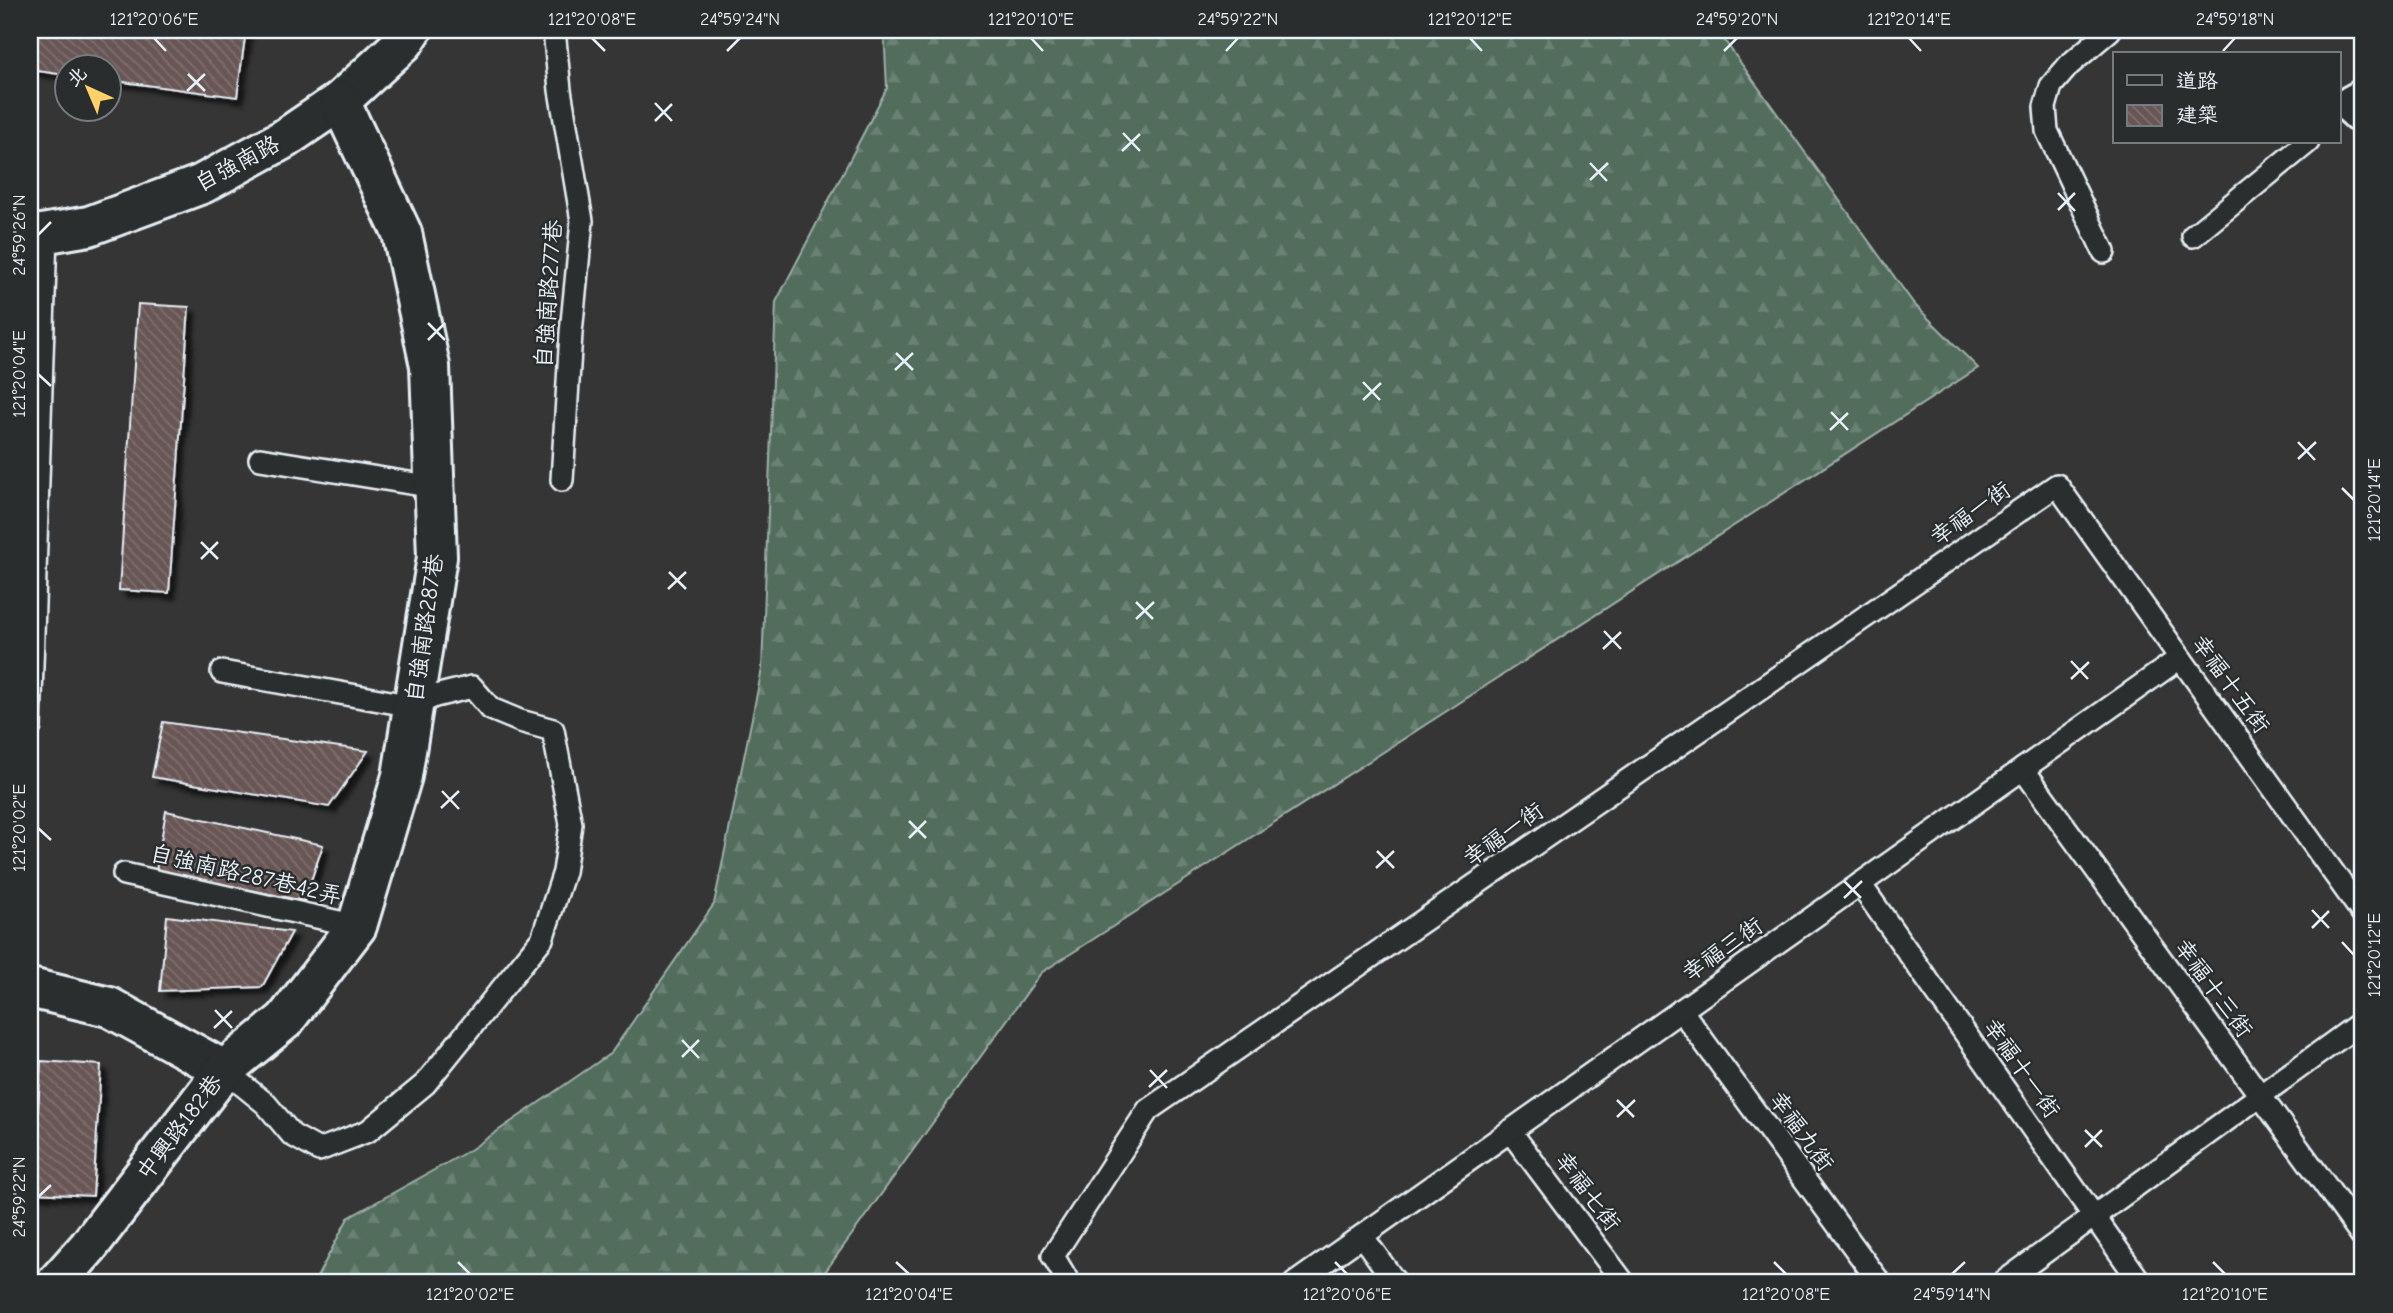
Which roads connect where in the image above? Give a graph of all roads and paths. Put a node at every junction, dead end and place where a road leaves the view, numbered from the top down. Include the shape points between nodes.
1 (412, 30) edge
2 (554, 30) edge
3 (2110, 30) edge
4 (340, 102) junction
5 (2306, 144) edge
6 (38, 235) edge
7 (2193, 236) dead end
8 (2104, 252) dead end
9 (260, 459) dead end
10 (562, 480) dead end
11 (2057, 485) joint
12 (434, 487) junction
13 (2180, 658) junction
14 (222, 672) dead end
15 (413, 706) junction
16 (30, 727) edge
17 (2023, 769) junction
18 (124, 874) dead end
19 (1860, 884) junction
20 (2363, 914) edge
21 (357, 926) junction
22 (30, 988) edge
23 (1681, 1010) junction
24 (2363, 1021) edge
25 (224, 1070) junction
26 (2259, 1096) junction
27 (1510, 1131) junction
28 (2094, 1216) junction
29 (1362, 1236) junction
30 (2363, 1237) edge
31 (56, 1283) edge
32 (1069, 1283) edge
33 (1295, 1283) edge
34 (1396, 1283) edge
35 (1623, 1283) edge
36 (1880, 1283) edge
37 (2002, 1283) edge
38 (2140, 1283) edge

1 - 4 street, 自強南路
2 - 10 lane, 自強南路277巷 via 582,221
3 - 8 lane via 2051,86 2045,107 2047,131
4 - 6 street, 自強南路 via 202,184 89,226
4 - 12 street, 自強南路287巷 via 402,233 430,366
5 - 7 lane
6 - 16 lane
9 - 12 lane
11 - 13 lane, 幸福十五街
11 - 32 lane, 幸福一街 via 1147,1110 1053,1256
12 - 15 street, 自強南路287巷 via 437,557
13 - 17 lane, 幸福三街
13 - 20 lane, 幸福十五街
14 - 15 lane
15 - 21 street, 自強南路287巷 via 402,776
15 - 25 lane via 472,687 491,709 553,730 571,824 564,872 542,939 425,1084 368,1131 319,1150 292,1135 266,1104
17 - 19 lane, 幸福三街
17 - 26 lane, 幸福十三街
18 - 21 lane, 自強南路287巷42弄
19 - 23 lane, 幸福三街
19 - 28 lane, 幸福十一街
21 - 25 street, 自強南路287巷 via 285,1020
22 - 25 street, 中興路182巷 via 109,1007
23 - 27 lane, 幸福三街
23 - 36 lane, 幸福九街
24 - 26 lane
25 - 31 street, 中興路182巷
26 - 28 lane
26 - 30 lane, 幸福十三街
27 - 29 lane, 幸福三街
27 - 35 lane, 幸福七街
28 - 37 lane
28 - 38 lane, 幸福十一街
29 - 33 lane, 幸福三街
29 - 34 lane

